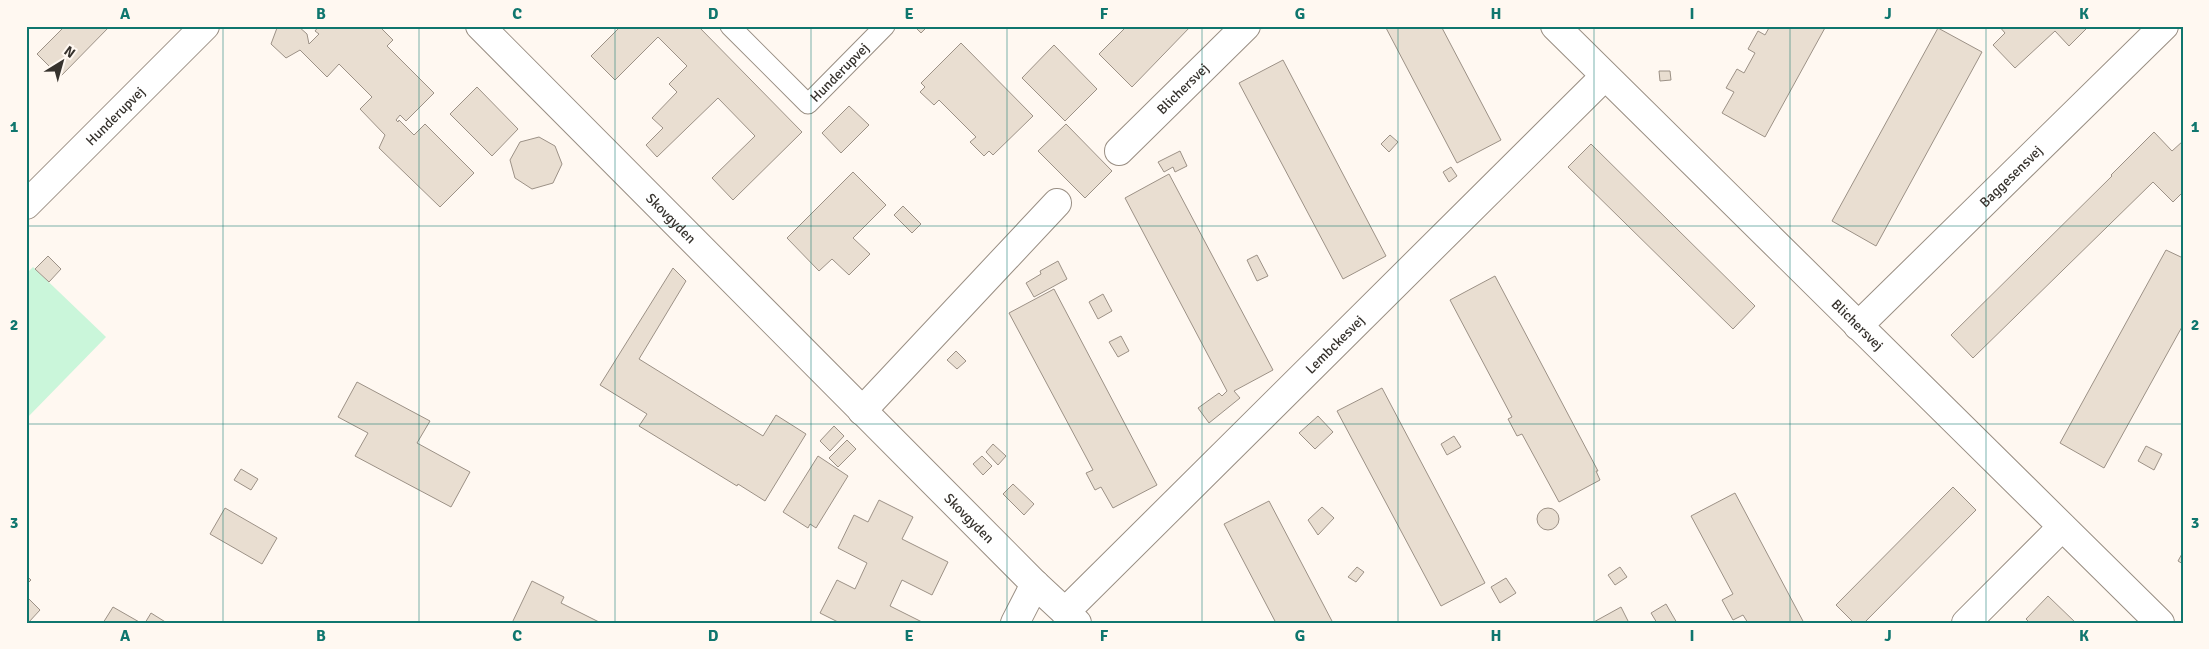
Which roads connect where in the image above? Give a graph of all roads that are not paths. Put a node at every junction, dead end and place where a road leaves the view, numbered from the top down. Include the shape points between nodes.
1 (205, 26) edge
2 (480, 26) edge
3 (730, 26) edge
4 (886, 26) edge
5 (1246, 26) edge
6 (1554, 26) edge
7 (2164, 26) edge
8 (1605, 76) junction
9 (1119, 151) dead end
10 (1058, 203) dead end
11 (26, 205) edge
12 (1858, 326) junction
13 (862, 410) junction
14 (2062, 526) junction
15 (1035, 584) junction
16 (1071, 617) edge
17 (1014, 623) edge
18 (1966, 623) edge
19 (2160, 623) edge

1 - 11 street, Hunderupvej
2 - 13 street, Skovgyden
3 - 4 lane, Hunderupvej via 808,104
5 - 9 street, Blichersvej
6 - 8 street, Blichersvej
7 - 12 street, Baggesensvej
8 - 12 street, Blichersvej
8 - 16 street, Lembckesvej
10 - 13 street
12 - 14 street, Blichersvej
13 - 15 street, Skovgyden
14 - 18 street
14 - 19 street, Blichersvej
15 - 16 street, Skovgyden
15 - 17 street

